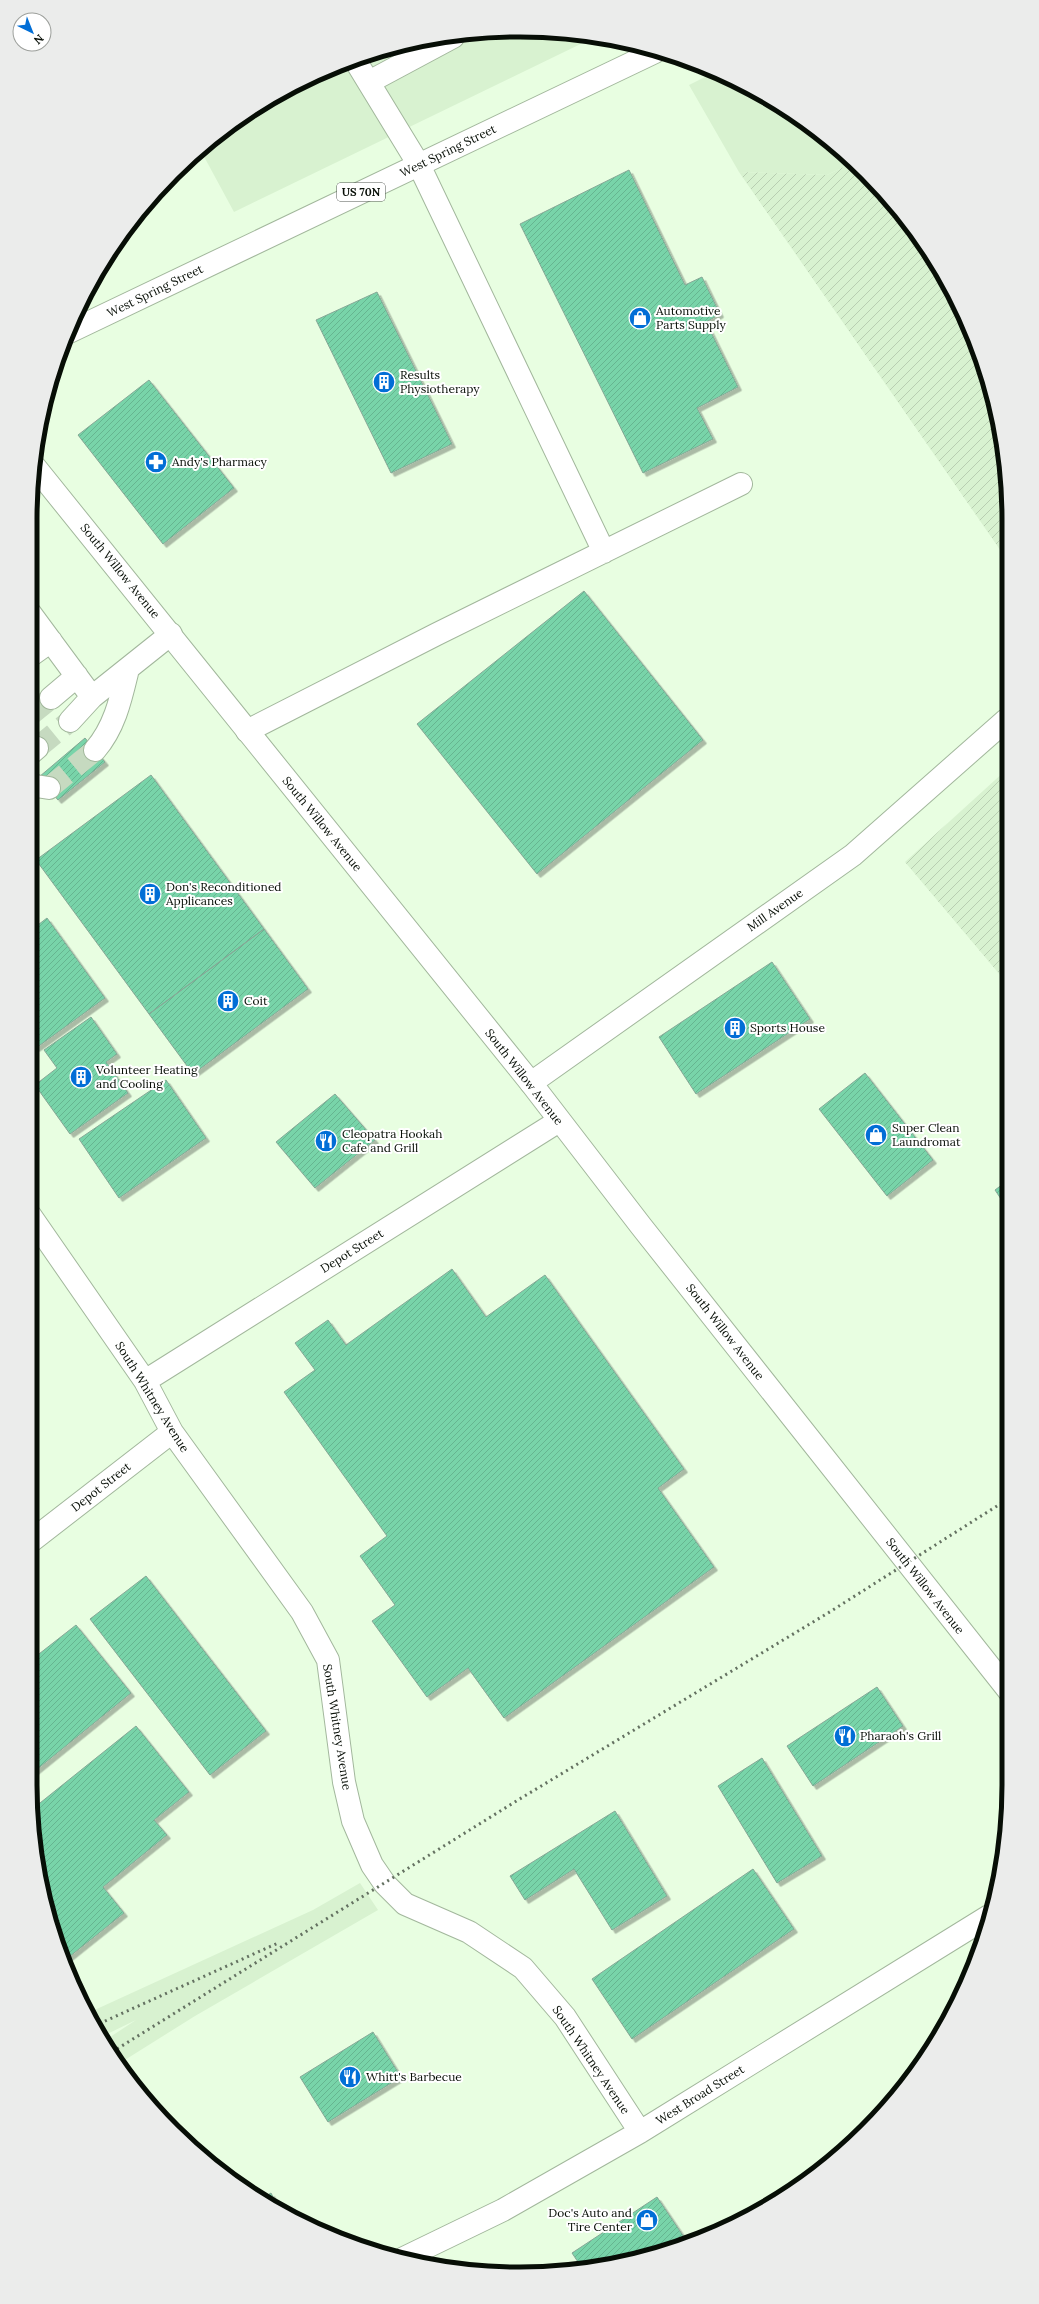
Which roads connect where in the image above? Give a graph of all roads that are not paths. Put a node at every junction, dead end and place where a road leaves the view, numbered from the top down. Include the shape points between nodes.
1 (439, 44) edge
2 (649, 55) edge
3 (359, 65) edge
4 (369, 82) junction
5 (419, 165) junction
6 (77, 328) edge
7 (39, 474) edge
8 (741, 484) dead end
9 (604, 552) junction
10 (37, 622) edge
11 (171, 634) junction
12 (51, 641) junction
13 (37, 651) edge
14 (128, 669) junction
15 (77, 676) junction
16 (92, 697) junction
17 (51, 698) tunnel mouth
18 (70, 721) tunnel mouth
19 (1002, 724) edge
20 (247, 731) junction
21 (95, 750) tunnel mouth
22 (531, 1083) junction
23 (559, 1121) junction
24 (37, 1225) edge
25 (145, 1381) junction
26 (172, 1432) junction
27 (37, 1537) edge
28 (1002, 1682) edge
29 (982, 1920) edge
30 (640, 2132) junction
31 (411, 2255) edge

1 - 4 street
2 - 5 street, West Spring Street / US 70N
3 - 4 street
4 - 5 street
5 - 6 street, West Spring Street / US 70N
5 - 9 street
7 - 11 street, South Willow Avenue
8 - 9 street
9 - 20 street
10 - 12 street
11 - 14 street
11 - 20 street, South Willow Avenue
12 - 13 street
12 - 15 street
14 - 16 street
14 - 21 street via 120,702 106,737
15 - 16 street
15 - 17 street
16 - 18 street
19 - 22 street, Mill Avenue via 853,854
20 - 22 street, South Willow Avenue
22 - 23 street, South Willow Avenue
23 - 25 street, Depot Street
23 - 28 street, South Willow Avenue
24 - 25 street, South Whitney Avenue
25 - 26 street, South Whitney Avenue
26 - 27 street, Depot Street
26 - 30 street, South Whitney Avenue via 302,1612 328,1660 344,1782 353,1821 372,1865 385,1884 405,1904 469,1932 523,1968 565,2016
29 - 30 street, West Broad Street
30 - 31 street, West Broad Street via 503,2210

